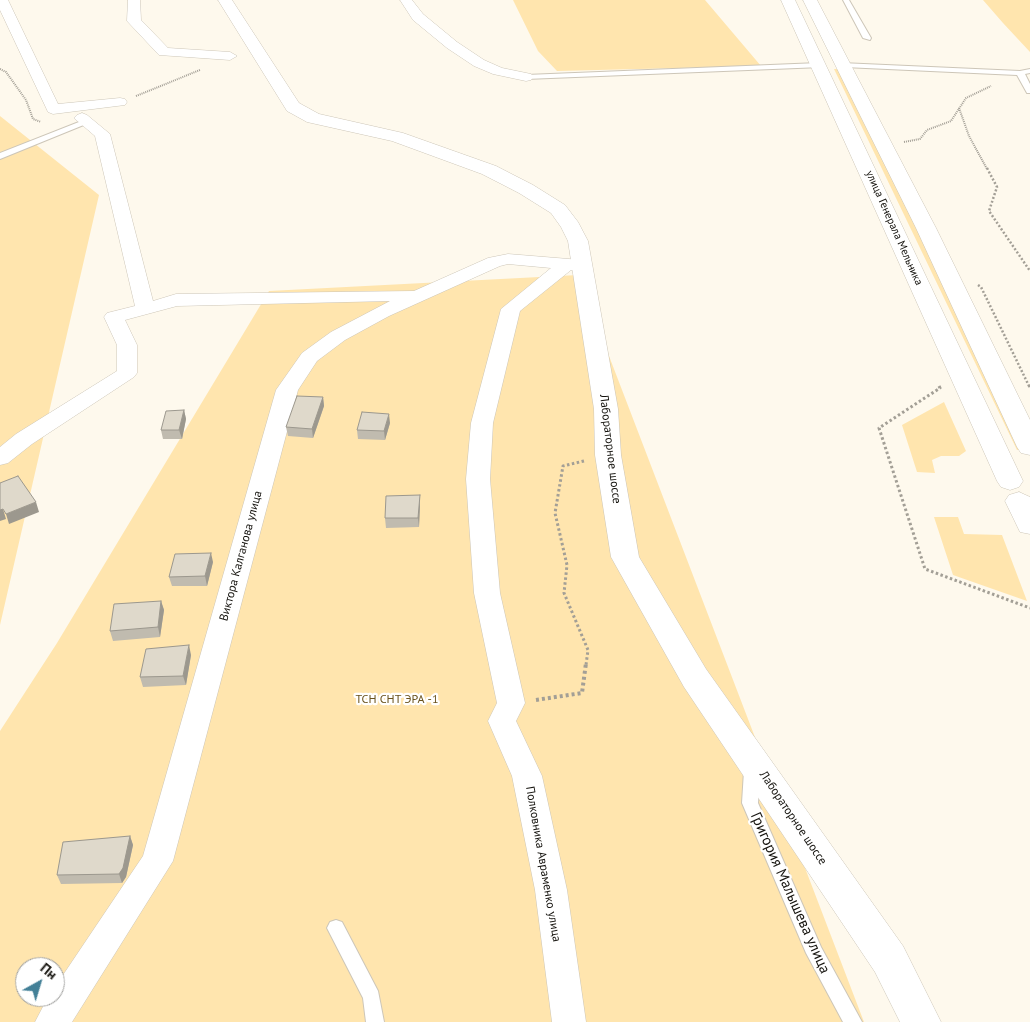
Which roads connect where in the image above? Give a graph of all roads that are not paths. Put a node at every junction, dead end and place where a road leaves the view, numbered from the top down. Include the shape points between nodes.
1 (2, 0) edge
2 (134, 0) edge
3 (225, 0) edge
4 (406, 0) edge
5 (788, 0) edge
6 (810, 0) edge
7 (846, 0) edge
8 (867, 38) dead end
9 (230, 56) dead end
10 (819, 65) junction
11 (844, 65) junction
12 (1030, 71) edge
13 (1020, 74) junction
14 (526, 77) joint
15 (1030, 91) edge
16 (120, 102) dead end
17 (85, 120) joint
18 (0, 156) edge
19 (568, 268) junction
20 (428, 290) junction
21 (145, 309) junction
22 (1030, 447) edge
23 (998, 456) junction
24 (0, 458) edge
25 (1030, 465) edge
26 (1020, 503) edge
27 (753, 758) junction
28 (336, 928) dead end
29 (52, 1022) edge
30 (375, 1022) edge
31 (569, 1022) edge
32 (853, 1022) edge
33 (921, 1022) edge

1 - 16 street via 53,109
2 - 9 street via 134,21 164,52
3 - 19 main road, Лабораторное шоссе via 293,107 313,118 397,137 439,151 489,170 526,189 558,209 571,226 578,241
4 - 14 street via 418,17 479,63
5 - 10 main road, улица Генерала Мельника
6 - 11 main road
7 - 8 lane
10 - 11 main road
10 - 14 lane
10 - 23 main road, улица Генерала Мельника
11 - 13 lane
11 - 22 main road
12 - 13 lane
13 - 15 lane
17 - 18 lane
17 - 21 street via 102,134
19 - 20 street via 498,273
19 - 27 main road, Лабораторное шоссе via 606,409 608,456 626,557 695,678
19 - 31 street, Полковника Авраменко улица via 511,309 482,423 478,479 487,593 511,703 502,721 527,776 551,890
20 - 21 street via 176,300
20 - 29 street, Виктора Калганова улица via 338,336 309,357 287,390 157,861
21 - 24 street via 114,317 127,345 127,373
23 - 25 main road via 1021,468
23 - 26 main road, улица Генерала Мельника
27 - 32 lane, Григория Малышева улица via 750,803 814,953
27 - 33 main road, Лабораторное шоссе via 890,959
28 - 30 lane via 372,997

